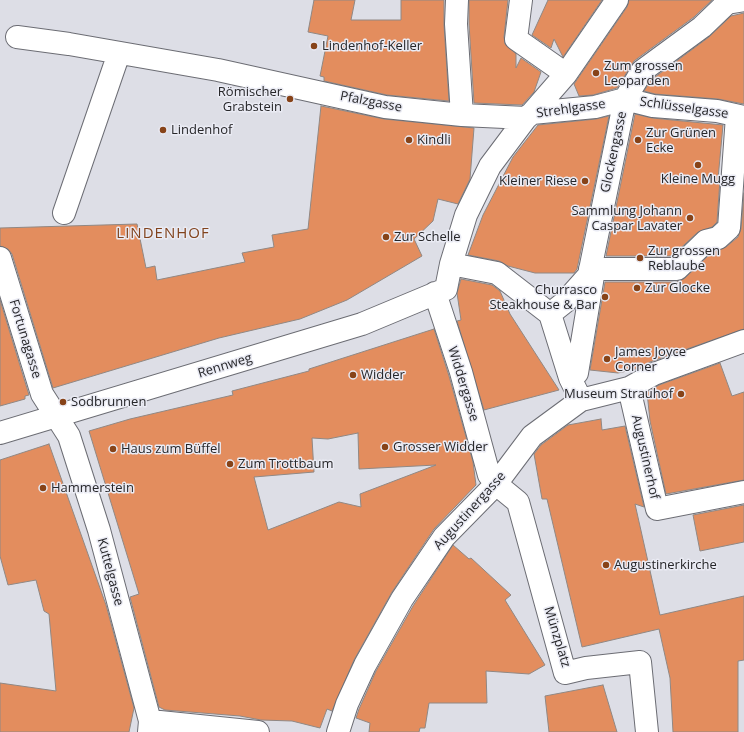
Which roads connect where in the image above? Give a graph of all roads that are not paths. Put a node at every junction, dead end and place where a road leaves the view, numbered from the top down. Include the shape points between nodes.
1 (457, 0) edge
2 (521, 0) edge
3 (617, 0) edge
4 (732, 1) edge
5 (7, 36) edge
6 (119, 52) junction
7 (566, 74) junction
8 (625, 99) junction
9 (462, 115) junction
10 (529, 115) junction
11 (739, 118) edge
12 (64, 213) dead end
13 (0, 258) edge
14 (451, 264) junction
15 (589, 272) junction
16 (440, 291) junction
17 (550, 314) junction
18 (744, 340) edge
19 (570, 378) junction
20 (629, 388) junction
21 (581, 400) junction
22 (57, 416) junction
23 (0, 433) edge
24 (493, 479) junction
25 (744, 492) edge
26 (149, 726) edge
27 (258, 732) edge
28 (338, 732) edge
29 (647, 732) edge

1 - 9 street via 456,24
2 - 7 street via 516,39
3 - 7 street
4 - 8 street via 702,28 642,71
5 - 6 street
6 - 9 street, Pfalzgasse via 218,70 385,107
6 - 12 street
7 - 10 street
8 - 10 street, Strehlgasse via 594,107
8 - 11 street, Schlüsselgasse via 653,106 717,111
8 - 15 street, Glockengasse
9 - 10 street, Pfalzgasse
10 - 14 street, Strehlgasse via 490,166 466,215
11 - 15 street via 729,228 718,238 706,241 677,269
13 - 22 street, Fortunagasse via 42,394
14 - 16 street, Strehlgasse
14 - 17 street via 497,273
15 - 17 street, Glockengasse via 565,302
15 - 19 street, Glockengasse via 593,276 577,372
16 - 22 street, Rennweg via 362,324
16 - 24 street, Widdergasse
17 - 19 street
18 - 20 street, Augustinergasse via 654,374
19 - 21 street
20 - 21 street, Augustinergasse
20 - 25 street, Augustinerhof via 657,509
21 - 24 street, Augustinergasse via 532,436
22 - 23 street, Rennweg
22 - 26 street, Kuttelgasse via 69,436 99,530
24 - 28 street, Augustinergasse via 444,537 402,599 365,665 347,704
24 - 29 street, Münzplatz via 518,502 565,673 640,662
26 - 27 street

